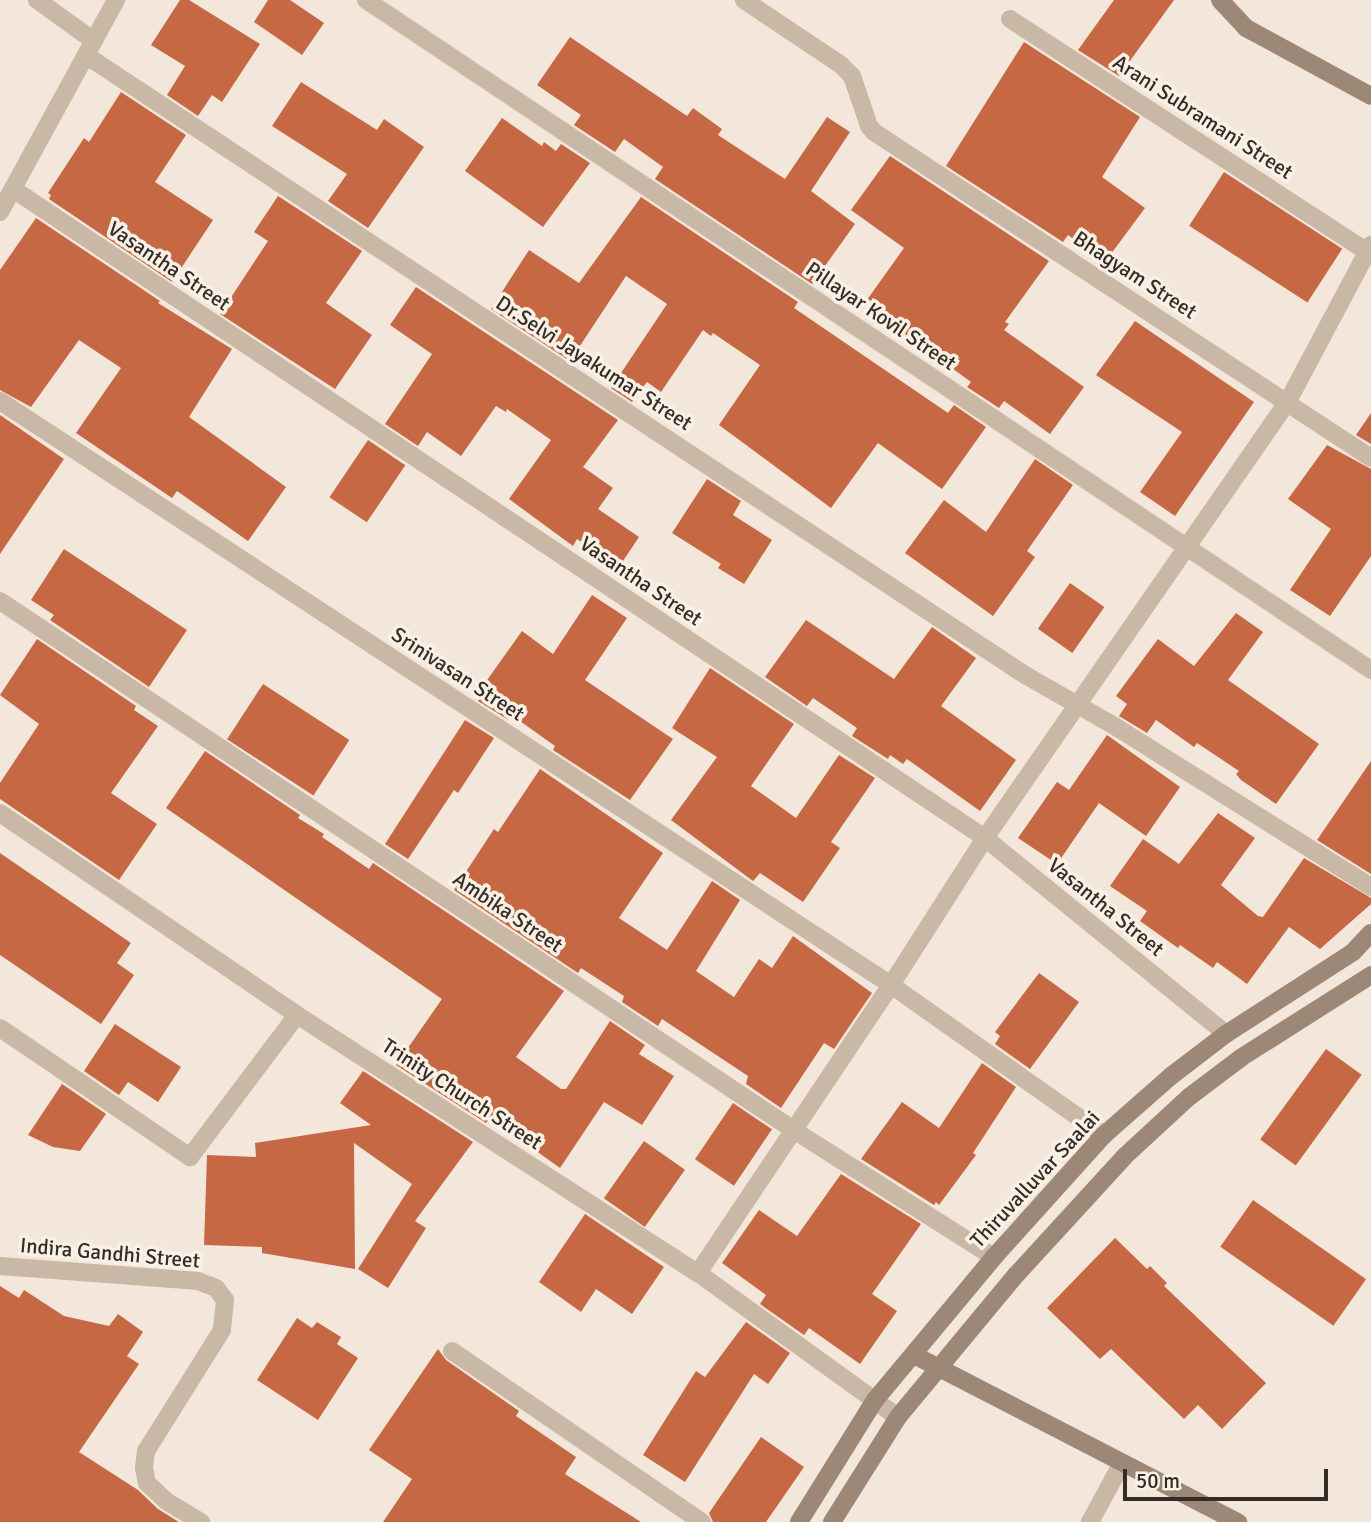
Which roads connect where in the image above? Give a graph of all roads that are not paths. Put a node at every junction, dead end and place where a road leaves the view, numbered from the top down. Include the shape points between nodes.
1 (37, 0) edge
2 (116, 0) edge
3 (366, 0) edge
4 (744, 0) edge
5 (1220, 0) edge
6 (1010, 19) dead end
7 (90, 49) junction
8 (1371, 96) edge
9 (13, 189) junction
10 (0, 212) edge
11 (1370, 250) edge
12 (0, 401) edge
13 (1288, 401) junction
14 (1371, 458) edge
15 (1187, 548) junction
16 (0, 601) edge
17 (1371, 670) edge
18 (1077, 706) junction
19 (0, 813) edge
20 (985, 838) junction
21 (1371, 887) edge
22 (1371, 933) edge
23 (1371, 975) edge
24 (891, 985) junction
25 (297, 1015) junction
26 (0, 1028) edge
27 (1226, 1034) junction
28 (792, 1129) junction
29 (1104, 1135) junction
30 (994, 1257) junction
31 (0, 1266) edge
32 (698, 1273) junction
33 (452, 1351) dead end
34 (914, 1355) junction
35 (939, 1368) junction
36 (875, 1400) junction
37 (898, 1417) junction
38 (1122, 1463) junction
39 (201, 1522) edge
40 (702, 1522) edge
41 (799, 1522) edge
42 (832, 1522) edge
43 (1090, 1522) edge
44 (1238, 1522) edge

1 - 7 street, Dr.Selvi Jayakumar Street
2 - 7 street
3 - 15 street, Pillayar Kovil Street
4 - 13 street, Bhagyam Street via 852,76 874,132
5 - 8 main road via 1246,28
6 - 11 street, Arani Subramani Street
7 - 9 street
7 - 18 street, Dr.Selvi Jayakumar Street
9 - 10 street
9 - 20 street, Vasantha Street
11 - 13 street
12 - 24 street, Srinivasan Street
13 - 14 street, Bhagyam Street
13 - 15 street
15 - 17 street, Pillayar Kovil Street
15 - 18 street
16 - 28 street, Ambika Street
18 - 20 street
18 - 21 street, Dr.Selvi Jayakumar Street
19 - 25 street, Trinity Church Street
20 - 24 street
20 - 27 street, Vasantha Street
22 - 27 main road, Thiruvalluvar Saalai via 1353,952
23 - 35 main road via 1242,1057 1189,1097 1125,1156
24 - 28 street
24 - 29 street, Srinivasan Street
25 - 26 street via 190,1157
25 - 32 street, Trinity Church Street
27 - 29 main road, Thiruvalluvar Saalai
28 - 30 street, Ambika Street
28 - 32 street
29 - 30 main road, Thiruvalluvar Saalai
30 - 34 main road, Thiruvalluvar Saalai
31 - 39 street, Indira Gandhi Street via 198,1281 216,1289 225,1300 222,1330 146,1451 144,1468 147,1483
32 - 36 street, Trinity Church Street
33 - 40 street
34 - 35 main road
34 - 36 main road, Thiruvalluvar Saalai
35 - 37 main road
35 - 38 main road
36 - 37 street, Trinity Church Street
36 - 41 main road, Thiruvalluvar Saalai
37 - 42 main road
38 - 43 street
38 - 44 main road

